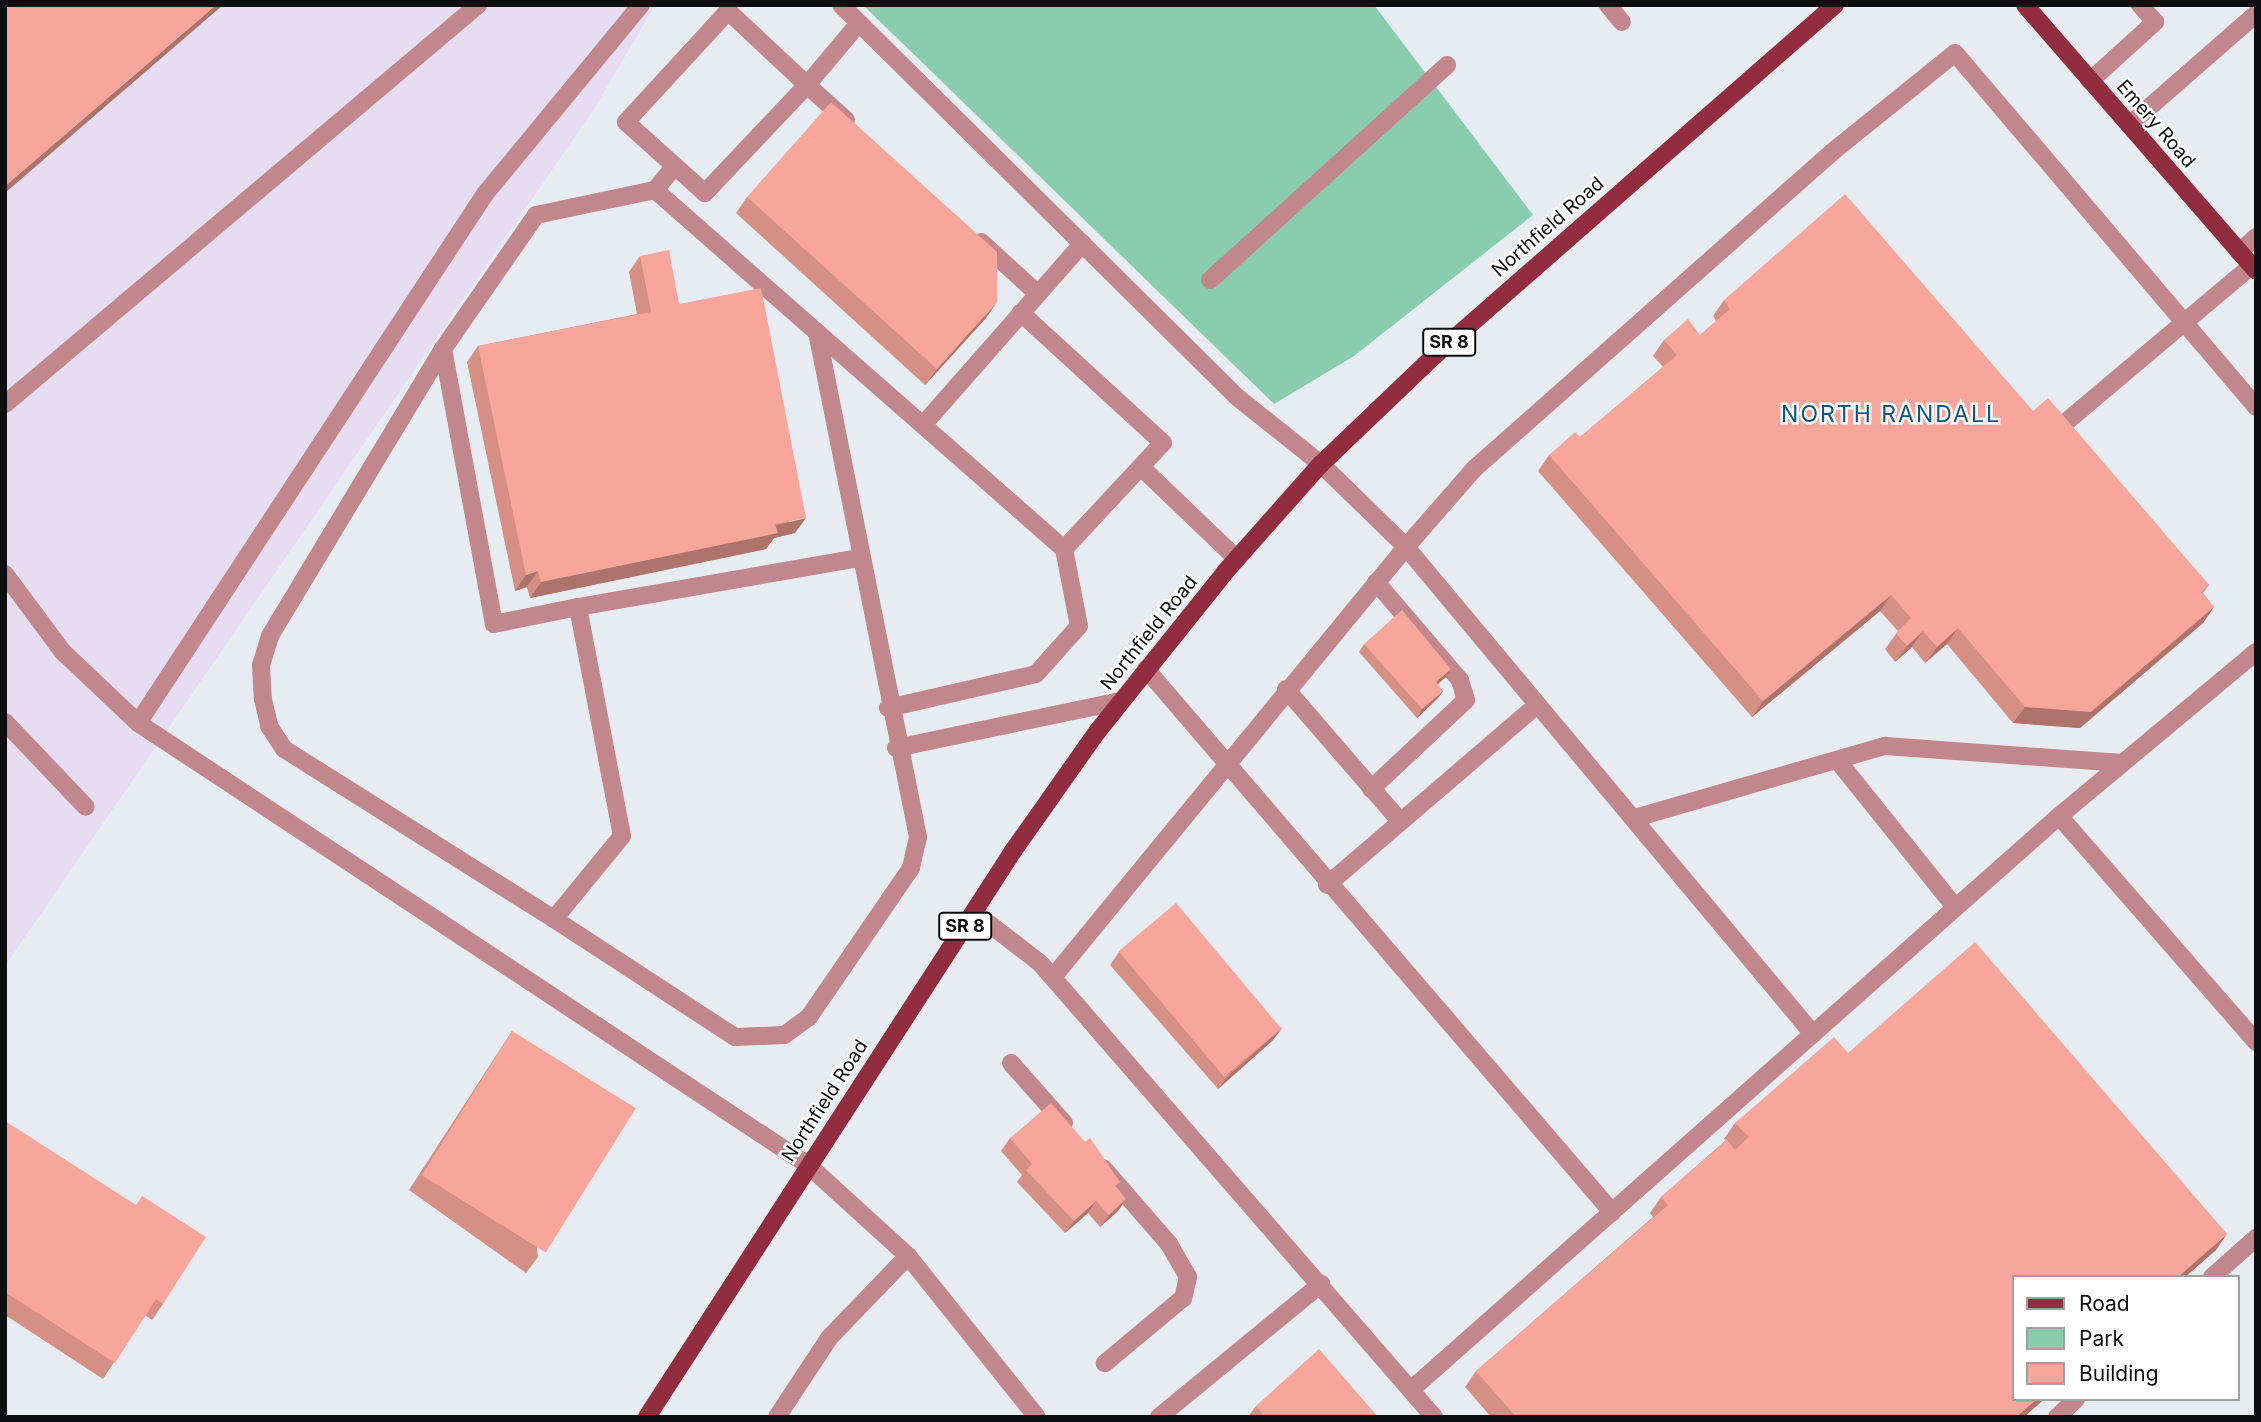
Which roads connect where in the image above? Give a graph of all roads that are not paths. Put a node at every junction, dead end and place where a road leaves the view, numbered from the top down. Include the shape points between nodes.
1 (478, 5) edge
2 (641, 5) edge
3 (841, 5) edge
4 (1608, 5) edge
5 (1835, 5) edge
6 (2025, 5) edge
7 (2140, 5) edge
8 (2256, 14) edge
9 (1622, 22) dead end
10 (859, 23) junction
11 (1447, 65) dead end
12 (2090, 81) junction
13 (807, 85) junction
14 (2129, 125) junction
15 (857, 130) edge
16 (675, 166) junction
17 (655, 190) junction
18 (967, 230) edge
19 (2256, 237) edge
20 (1083, 243) junction
21 (2239, 251) junction
22 (2253, 268) edge
23 (1210, 280) dead end
24 (1038, 294) junction
25 (1021, 313) junction
26 (2184, 325) junction
27 (817, 332) junction
28 (443, 349) junction
29 (5, 404) edge
30 (2256, 407) edge
31 (2066, 422) edge
32 (923, 425) junction
33 (1321, 464) junction
34 (1141, 467) junction
35 (1406, 547) junction
36 (1064, 549) junction
37 (860, 558) junction
38 (1237, 559) junction
39 (5, 574) edge
40 (1376, 582) junction
41 (578, 607) junction
42 (2256, 652) edge
43 (1146, 669) junction
44 (1286, 689) junction
45 (1120, 701) junction
46 (1536, 706) junction
47 (888, 708) junction
48 (5, 722) edge
49 (138, 723) junction
50 (896, 748) junction
51 (1838, 761) junction
52 (1223, 763) junction
53 (2122, 763) junction
54 (1371, 789) junction
55 (86, 807) dead end
56 (2059, 816) junction
57 (1635, 818) junction
58 (1400, 821) junction
59 (1327, 885) junction
60 (1955, 907) junction
61 (974, 912) junction
62 (554, 919) junction
63 (1053, 977) junction
64 (1813, 1034) junction
65 (2256, 1042) edge
66 (1011, 1063) dead end
67 (808, 1165) junction
68 (1612, 1212) junction
69 (2256, 1238) edge
70 (908, 1256) junction
71 (2214, 1275) edge
72 (1321, 1284) junction
73 (1105, 1363) dead end
74 (1413, 1388) junction
75 (2074, 1401) edge
76 (647, 1417) edge
77 (777, 1417) edge
78 (1037, 1417) edge
79 (1158, 1417) edge
80 (1434, 1417) edge
81 (2057, 1417) edge

1 - 29 lane
2 - 49 lane via 485,194
3 - 10 lane
4 - 9 lane
5 - 33 main road, Northfield Road / SR 8 via 1434,356
6 - 12 main road, Emery Road
7 - 12 lane via 2155,22
8 - 14 lane
10 - 13 lane
10 - 20 lane
11 - 23 lane
12 - 14 main road, Emery Road
13 - 15 lane
13 - 16 lane via 705,193
13 - 16 lane via 728,11 626,122
14 - 21 main road, Emery Road
16 - 17 lane
17 - 27 lane
17 - 28 lane via 536,215
18 - 24 lane
19 - 21 lane
20 - 24 lane
20 - 33 lane via 1237,397
21 - 22 main road, Emery Road
22 - 26 lane
24 - 25 lane
25 - 32 lane
25 - 34 lane via 1163,443
26 - 30 lane
26 - 31 lane
26 - 35 lane via 1955,53 1513,434
27 - 32 lane
27 - 37 lane
28 - 41 lane via 494,624
28 - 62 lane via 270,636 261,666 263,699 269,726 284,749
32 - 36 lane
33 - 35 lane
33 - 38 main road, Northfield Road / SR 8
34 - 36 lane
34 - 38 lane
35 - 40 lane
35 - 46 lane
36 - 47 lane via 1079,626 1036,674
37 - 41 lane
37 - 47 lane
38 - 43 main road, Northfield Road / SR 8
39 - 49 lane via 63,652
40 - 44 lane
40 - 54 lane via 1460,680 1466,699
41 - 62 lane via 622,836
42 - 53 lane
43 - 45 main road, Northfield Road / SR 8
43 - 52 lane
44 - 52 lane
44 - 54 lane
45 - 50 lane
45 - 61 main road, Northfield Road / SR 8
46 - 57 lane
46 - 58 lane
47 - 50 lane
48 - 55 lane
49 - 67 lane
50 - 62 lane via 918,837 911,868 843,976 809,1017 784,1035 735,1037 707,1023
51 - 53 lane via 1885,746 1930,745
51 - 57 lane
51 - 60 lane
52 - 59 lane
52 - 63 lane
53 - 56 lane
54 - 58 lane
56 - 60 lane
56 - 65 lane
57 - 64 lane
58 - 59 lane
59 - 68 lane
60 - 64 lane
61 - 63 lane
61 - 67 main road, Northfield Road / SR 8
63 - 72 lane
64 - 68 lane
66 - 73 lane via 1169,1244 1188,1277 1183,1298
67 - 70 lane
67 - 76 main road, Northfield Road / SR 8
68 - 74 lane
69 - 71 lane
70 - 77 lane via 830,1338
70 - 78 lane
72 - 74 lane
72 - 79 lane
74 - 80 lane
75 - 81 lane

